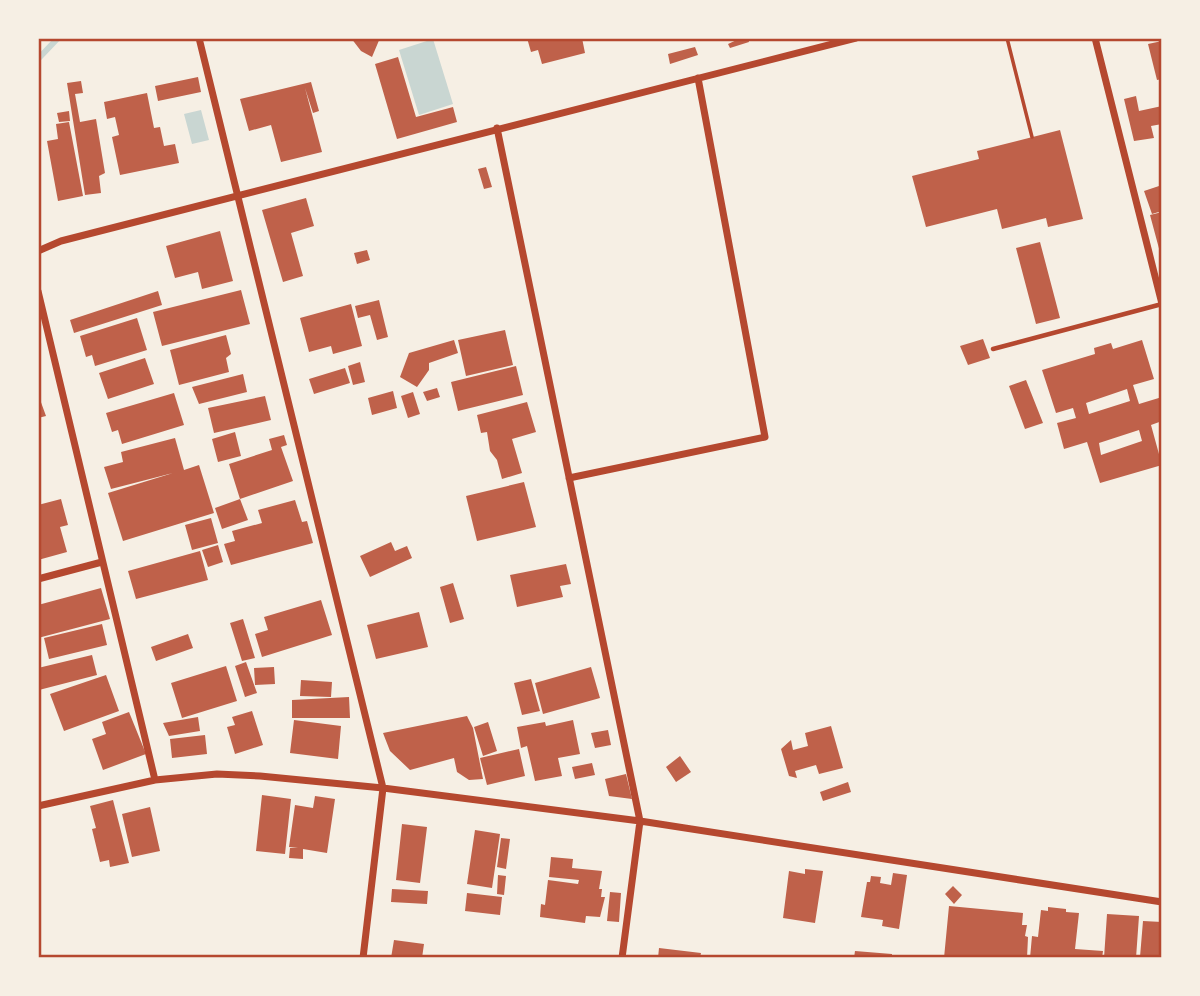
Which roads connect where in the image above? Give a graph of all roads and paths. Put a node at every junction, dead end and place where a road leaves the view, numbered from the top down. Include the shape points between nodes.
1 (198, 38) edge
2 (856, 38) edge
3 (1007, 38) edge
4 (1095, 38) edge
5 (698, 78) junction
6 (497, 128) junction
7 (1032, 137) dead end
8 (237, 195) junction
9 (38, 251) edge
10 (38, 291) edge
11 (1161, 304) edge
12 (992, 349) dead end
13 (569, 478) junction
14 (102, 562) junction
15 (38, 579) edge
16 (155, 780) junction
17 (383, 788) junction
18 (38, 806) edge
19 (640, 821) junction
20 (1161, 902) edge
21 (363, 957) edge
22 (622, 957) edge

1 - 8 street
2 - 5 street
3 - 7 path
4 - 11 street
5 - 6 street
5 - 13 street via 765,437
6 - 8 street
6 - 13 street
8 - 9 street
8 - 17 street
10 - 14 street
11 - 12 lane
13 - 19 street
14 - 15 street
14 - 16 street
16 - 17 street via 218,774
16 - 18 street
17 - 19 street
17 - 21 street
19 - 20 street
19 - 22 street

